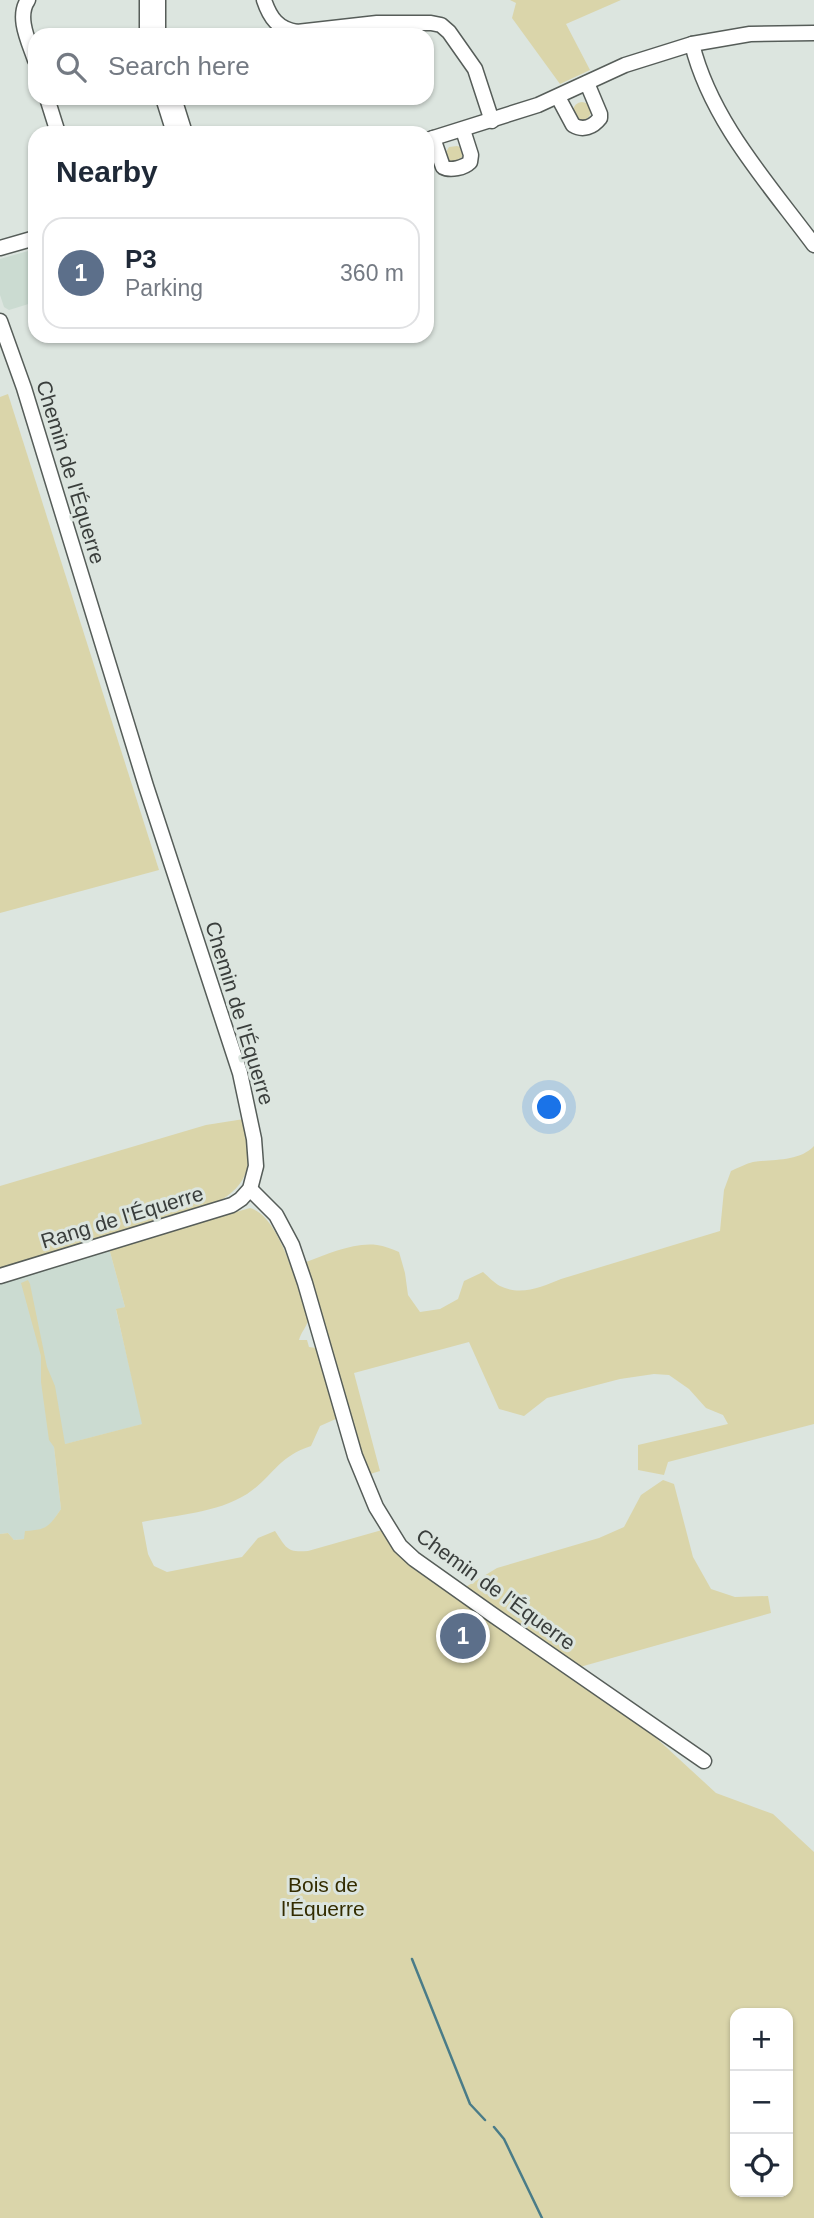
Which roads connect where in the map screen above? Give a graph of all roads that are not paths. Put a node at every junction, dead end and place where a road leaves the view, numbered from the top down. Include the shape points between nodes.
1 (28, 0) edge
2 (147, 0) edge
3 (158, 0) edge
4 (264, 0) edge
5 (147, 28) edge
6 (158, 28) edge
7 (283, 28) edge
8 (333, 28) edge
9 (814, 33) edge
10 (28, 36) edge
11 (692, 44) junction
12 (587, 83) junction
13 (558, 97) junction
14 (49, 105) edge
15 (165, 105) edge
16 (176, 105) edge
17 (492, 121) junction
18 (56, 126) edge
19 (172, 126) edge
20 (183, 126) edge
21 (463, 130) junction
22 (434, 138) edge
23 (434, 148) edge
24 (28, 240) edge
25 (814, 245) edge
26 (0, 248) edge
27 (0, 321) edge
28 (250, 1189) junction
29 (0, 1276) edge
30 (704, 1761) dead end

1 - 10 street via 23,18
2 - 5 street
3 - 6 street
4 - 7 street
8 - 17 street via 377,23 441,25 475,69
9 - 11 street via 750,34
11 - 12 street via 633,62
11 - 25 street via 702,78 722,116
12 - 13 street
12 - 13 street via 600,114 594,124 573,125
13 - 17 street
14 - 18 street
15 - 19 street
16 - 20 street
17 - 21 street
21 - 22 street
21 - 23 street via 471,155 464,166 443,167
24 - 26 street
27 - 28 street, Chemin de l'Équerre via 233,1050 256,1146 256,1172
28 - 29 street, Rang de l'Équerre via 239,1201 211,1213
28 - 30 street, Chemin de l'Équerre via 276,1215 292,1245 359,1467 400,1546

